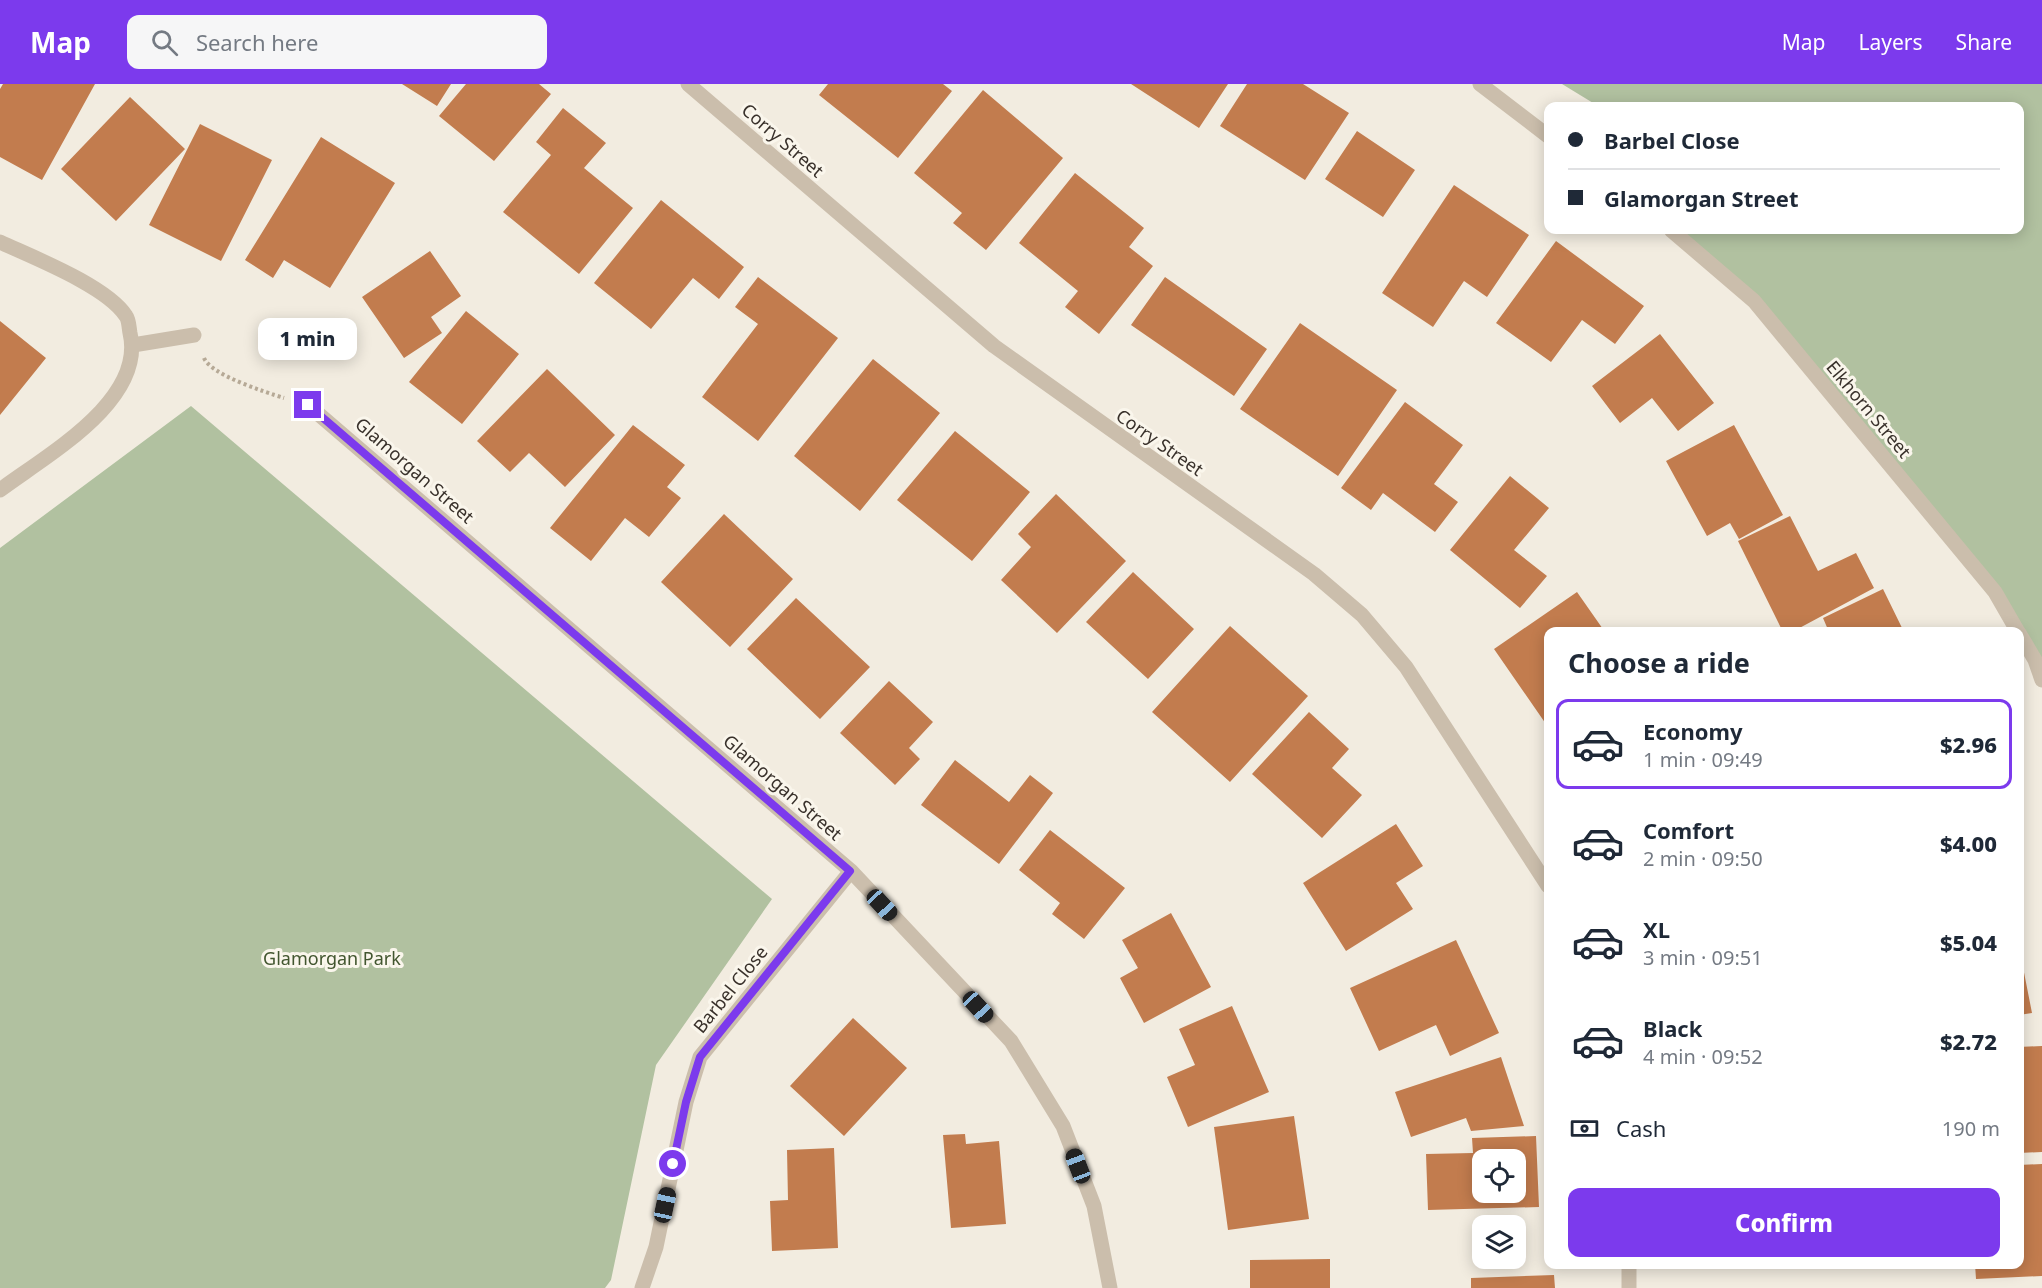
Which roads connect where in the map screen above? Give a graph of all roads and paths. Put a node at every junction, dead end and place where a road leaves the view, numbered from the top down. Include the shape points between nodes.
1 (688, 84) edge
2 (1480, 84) edge
3 (1544, 133) edge
4 (1676, 234) edge
5 (0, 242) edge
6 (194, 335) joint
7 (133, 345) junction
8 (308, 405) joint
9 (0, 490) edge
10 (2015, 627) edge
11 (2024, 642) edge
12 (2042, 680) edge
13 (850, 871) junction
14 (1544, 880) edge
15 (1629, 1269) edge
16 (642, 1288) edge
17 (1110, 1288) edge
18 (1629, 1288) edge

1 - 14 street, Corry Street via 994,346 1314,574 1362,615 1406,667
2 - 3 street
4 - 10 street, Elkhorn Street via 1754,301 1995,592
5 - 7 street via 101,293 126,316
6 - 7 street
6 - 8 path via 206,363 217,371 267,393
7 - 9 street via 127,372 114,398 92,421
8 - 13 street, Glamorgan Street
11 - 12 street, Elkhorn Street
13 - 16 street, Barbel Close via 700,1057 686,1102 657,1246
13 - 17 street, Glamorgan Street via 1011,1041 1063,1126 1094,1206
15 - 18 street

